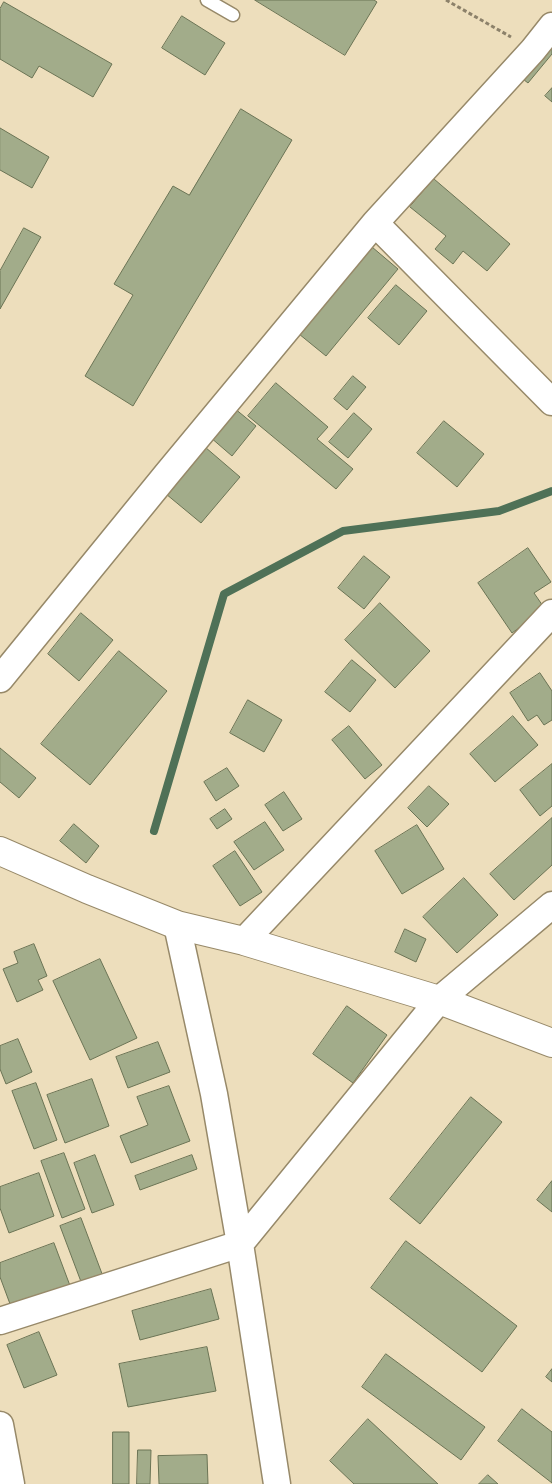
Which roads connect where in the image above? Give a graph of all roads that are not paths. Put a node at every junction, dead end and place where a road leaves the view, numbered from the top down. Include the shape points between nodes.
1 (207, 0) edge
2 (233, 15) dead end
3 (552, 26) edge
4 (375, 223) junction
5 (552, 402) edge
6 (552, 613) edge
7 (0, 679) edge
8 (0, 851) edge
9 (552, 905) edge
10 (176, 925) junction
11 (244, 941) junction
12 (439, 1000) junction
13 (552, 1043) edge
14 (240, 1244) junction
15 (0, 1321) edge
16 (0, 1425) edge
17 (11, 1484) edge
18 (277, 1484) edge

1 - 2 lane
3 - 4 street
4 - 5 street
4 - 7 street
6 - 11 street
8 - 10 street
9 - 12 street
10 - 11 street
10 - 14 street via 214,1094
11 - 12 street
12 - 13 street
12 - 14 street
14 - 15 street
14 - 18 street
16 - 17 street

